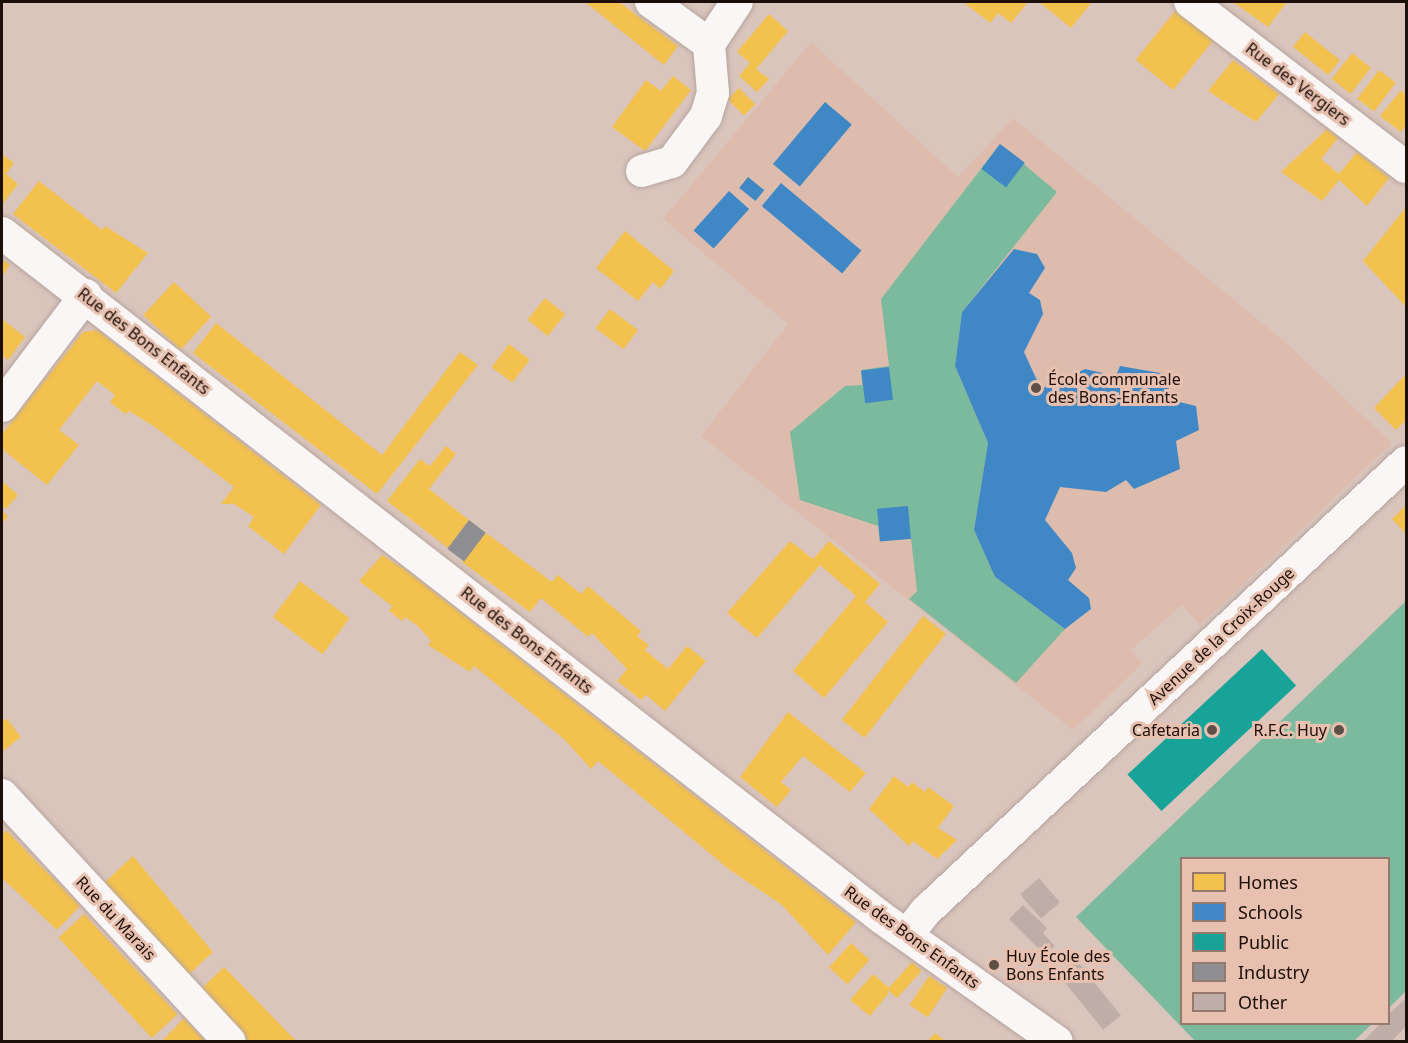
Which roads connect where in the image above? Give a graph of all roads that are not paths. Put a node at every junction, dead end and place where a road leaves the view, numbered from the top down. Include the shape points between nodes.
1 (651, 2) edge
2 (737, 2) edge
3 (1190, 2) edge
4 (709, 44) junction
5 (1407, 167) edge
6 (642, 171) dead end
7 (2, 233) edge
8 (86, 296) junction
9 (2, 406) edge
10 (1407, 462) edge
11 (2, 795) edge
12 (907, 935) junction
13 (230, 1041) edge
14 (1057, 1041) edge

1 - 4 street
2 - 4 street
3 - 5 street, Rue des Vergiers
4 - 6 street via 713,93 706,116 672,162
7 - 8 street, Rue des Bons Enfants
8 - 9 street
8 - 12 street, Rue des Bons Enfants
10 - 12 street, Avenue de la Croix-Rouge via 926,911
11 - 13 street, Rue du Marais
12 - 14 street, Rue des Bons Enfants

